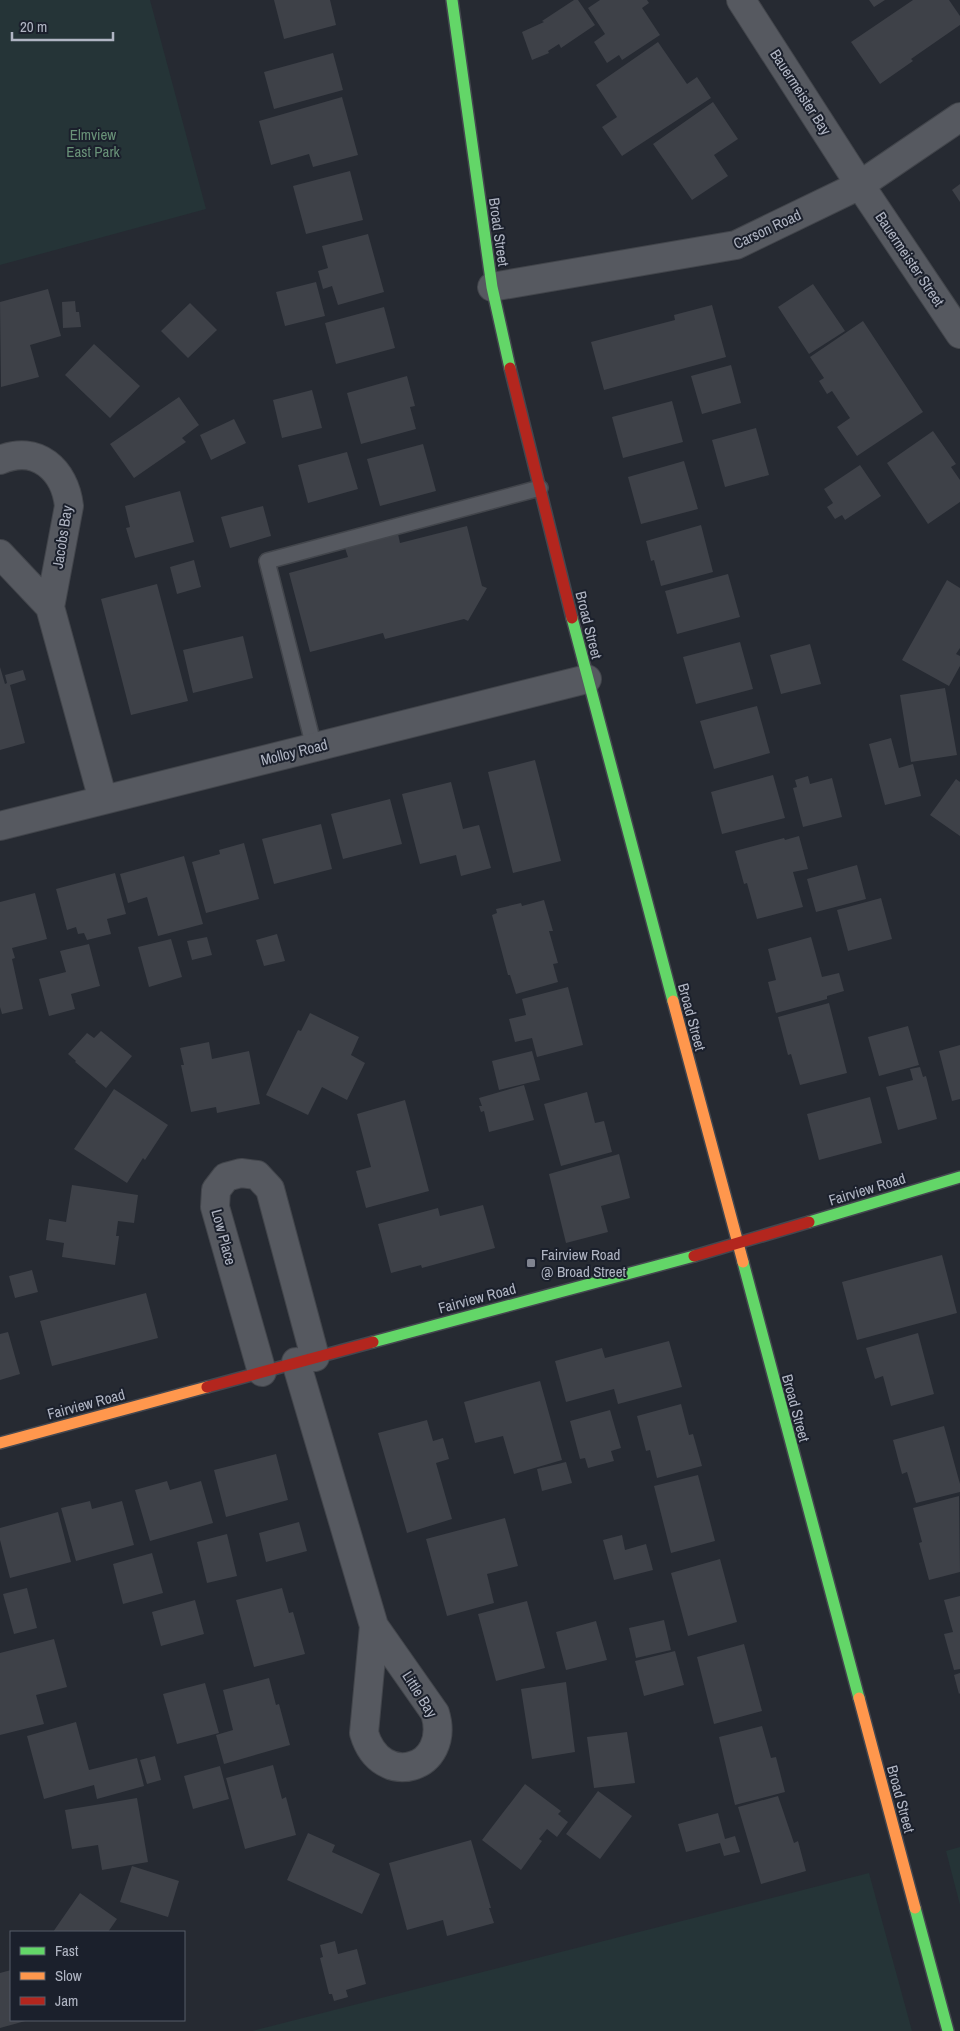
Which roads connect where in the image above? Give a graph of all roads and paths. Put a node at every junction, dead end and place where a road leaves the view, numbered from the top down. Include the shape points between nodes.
1 (452, 0) edge
2 (741, 0) edge
3 (960, 117) edge
4 (860, 185) junction
5 (492, 287) junction
6 (960, 334) edge
7 (0, 460) edge
8 (540, 488) junction
9 (0, 554) edge
10 (50, 607) junction
11 (587, 679) junction
12 (314, 747) junction
13 (103, 800) junction
14 (0, 826) edge
15 (960, 1177) edge
16 (737, 1244) junction
17 (305, 1360) junction
18 (262, 1372) junction
19 (0, 1442) edge
20 (374, 1626) junction
21 (948, 2031) edge

1 - 5 street, Broad Street
2 - 4 street, Bauermeister Bay
3 - 4 street, Carson Road
4 - 5 street, Carson Road via 736,245
4 - 6 street, Bauermeister Street
5 - 8 street, Broad Street
7 - 10 street, Jacobs Bay via 22,455 37,458 61,477 67,491 69,506
8 - 11 street, Broad Street
8 - 12 lane via 266,561
9 - 10 street, Jacobs Bay
10 - 13 street, Jacobs Bay
11 - 12 street, Molloy Road
11 - 16 street, Broad Street
12 - 13 street, Molloy Road
13 - 14 street, Molloy Road
15 - 16 street, Fairview Road
16 - 17 street, Fairview Road
16 - 21 street, Broad Street
17 - 18 street, Fairview Road
17 - 18 street, Low Place via 270,1189 257,1175 241,1172 226,1176 216,1190 215,1207
17 - 20 street, Little Bay
18 - 19 street, Fairview Road
20 - 20 street, Little Bay via 364,1733 375,1756 386,1764 412,1766 433,1751 439,1726 435,1713

